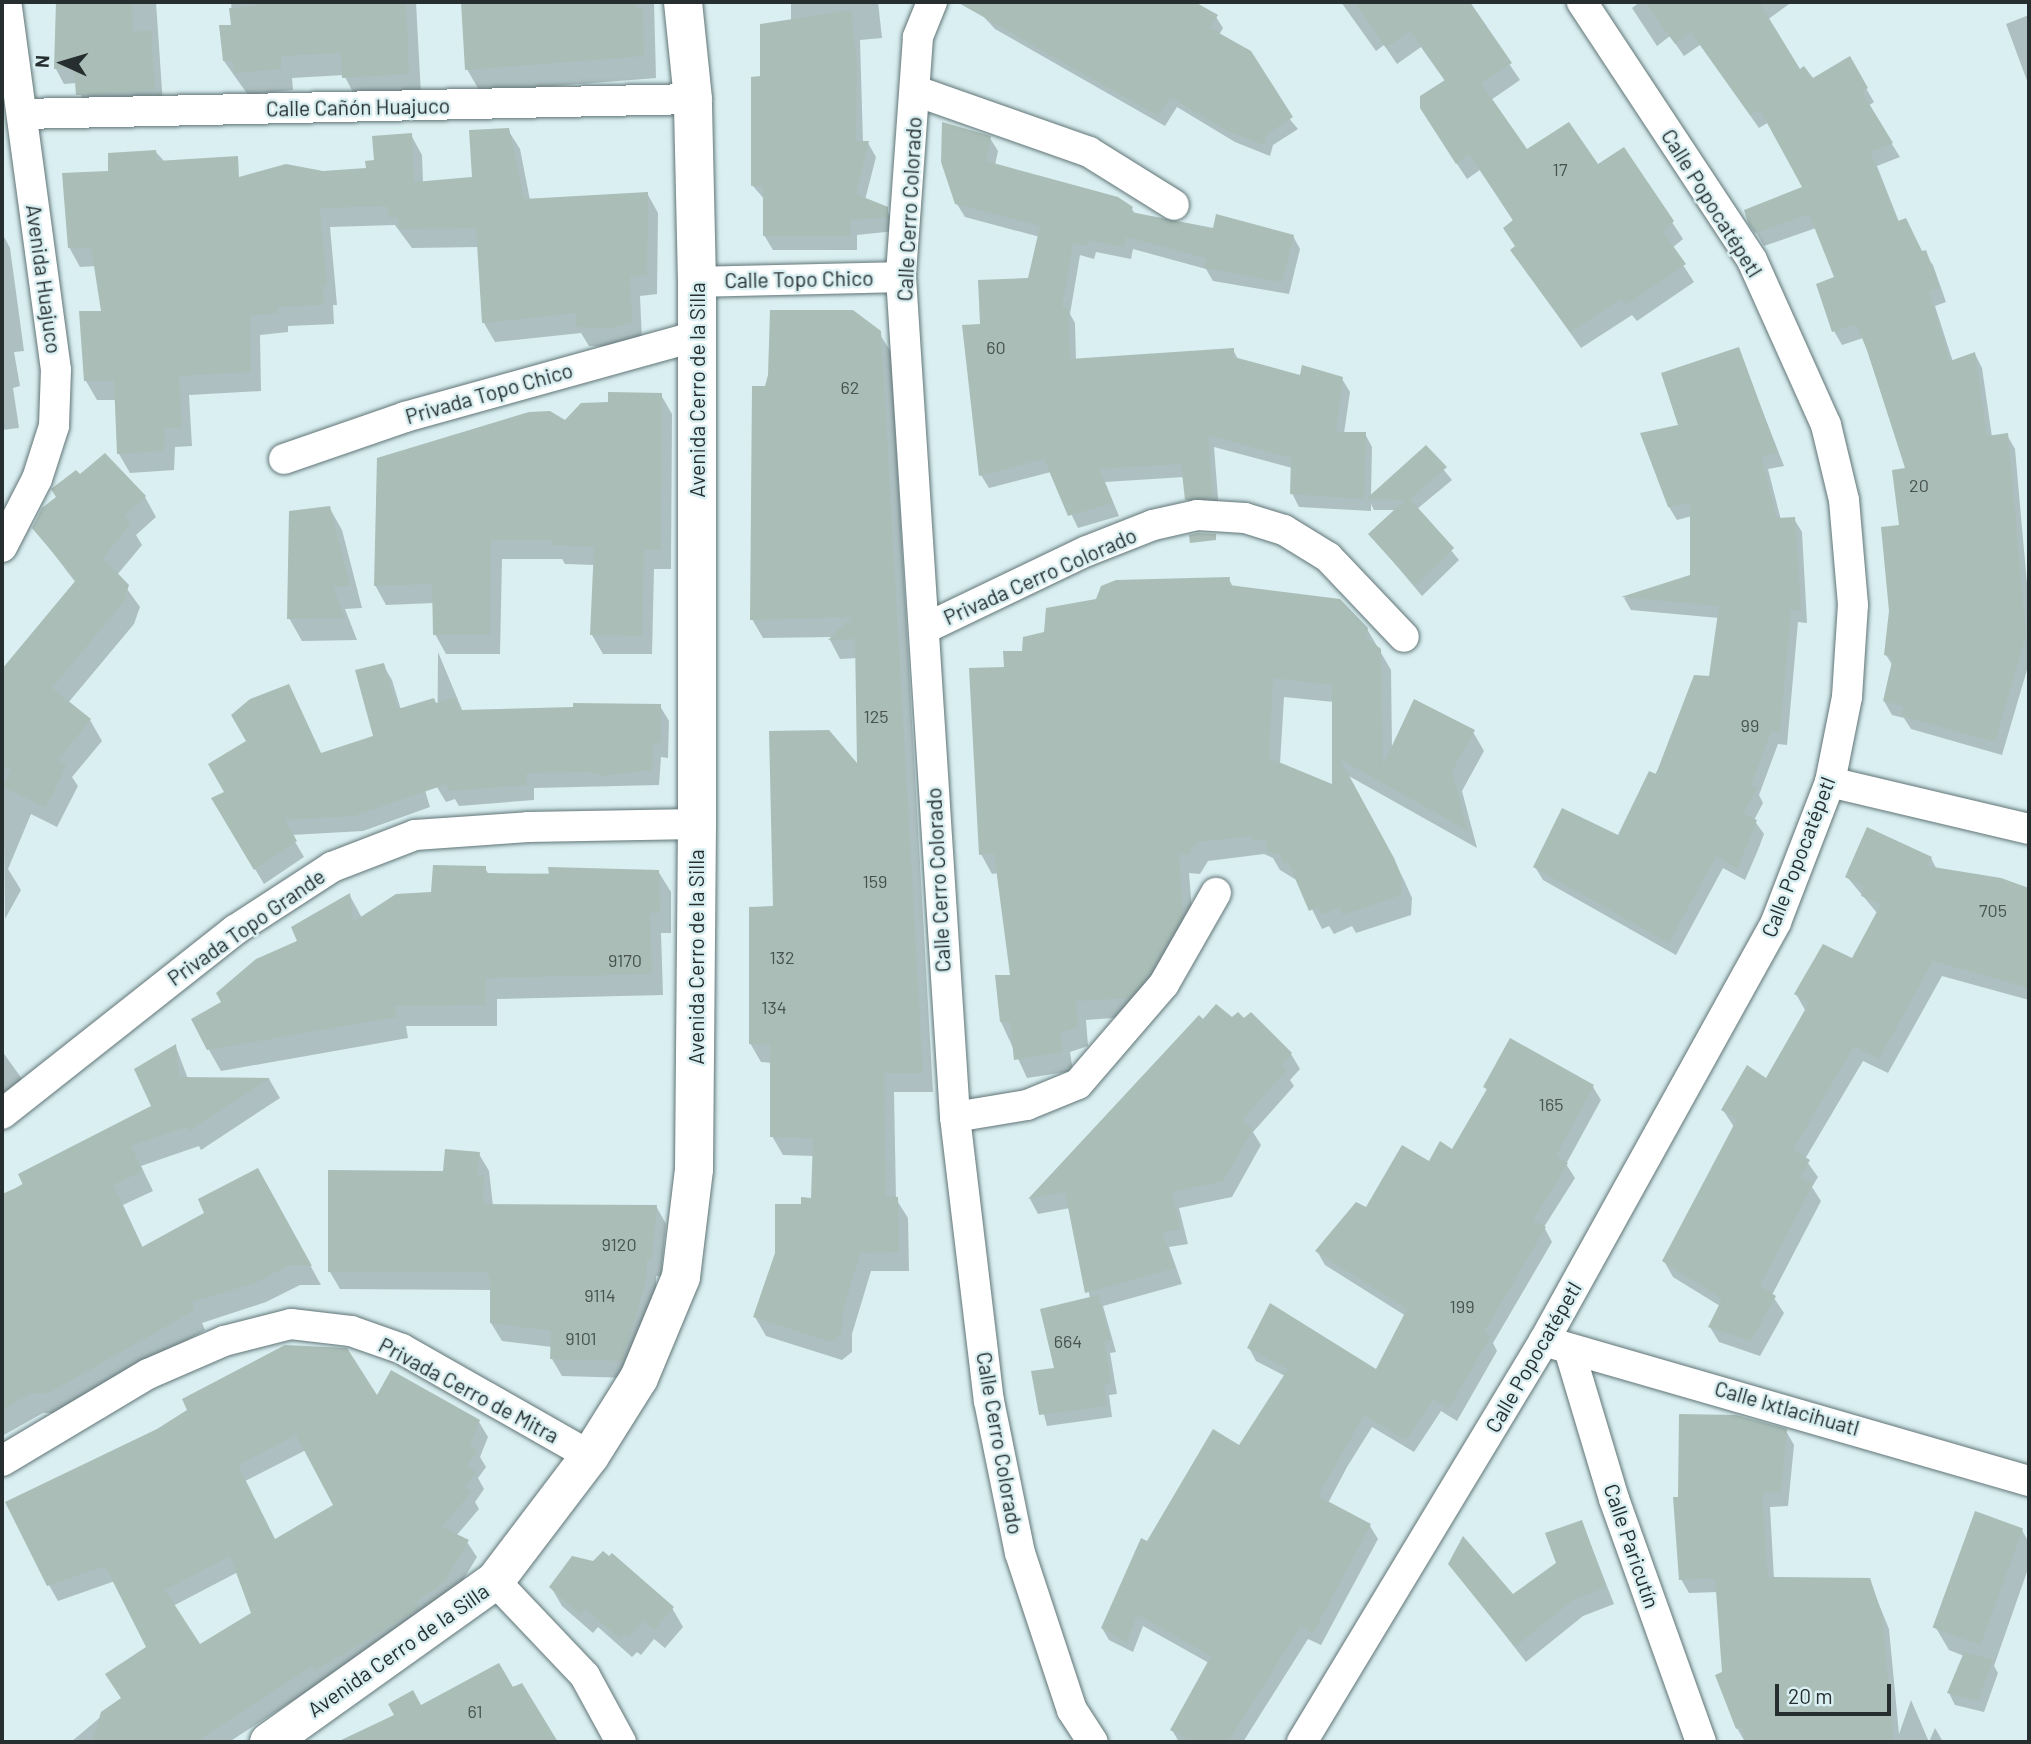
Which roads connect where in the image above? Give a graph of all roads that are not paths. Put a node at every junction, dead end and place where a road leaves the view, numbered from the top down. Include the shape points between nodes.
1 (6, 2) edge
2 (683, 2) edge
3 (932, 2) edge
4 (1582, 2) edge
5 (916, 91) junction
6 (694, 100) junction
7 (22, 114) junction
8 (1174, 205) dead end
9 (901, 277) junction
10 (697, 282) junction
11 (697, 336) junction
12 (284, 459) dead end
13 (2, 547) edge
14 (926, 628) junction
15 (1404, 637) dead end
16 (1830, 782) junction
17 (696, 824) junction
18 (2029, 829) edge
19 (1216, 893) dead end
20 (2, 1114) edge
21 (955, 1117) junction
22 (1556, 1345) junction
23 (590, 1456) junction
24 (2, 1461) edge
25 (2029, 1481) edge
26 (495, 1581) junction
27 (269, 1742) edge
28 (621, 1742) edge
29 (1093, 1742) edge
30 (1302, 1742) edge
31 (1701, 1742) edge

1 - 7 street, Avenida Huajuco
2 - 6 main road, Avenida Cerro de la Silla
3 - 5 street, Calle Cerro Colorado via 918,37
4 - 16 street, Calle Popocatépetl via 1752,260 1826,425 1844,500 1853,605 1847,697
5 - 8 street via 1089,152
5 - 9 street, Calle Cerro Colorado
6 - 7 street, Calle Cañón Huajuco
6 - 10 main road, Avenida Cerro de la Silla
7 - 13 street, Avenida Huajuco via 56,382 54,426 37,479
9 - 10 street, Calle Topo Chico
9 - 14 street, Calle Cerro Colorado
10 - 11 main road, Avenida Cerro de la Silla
11 - 12 street, Privada Topo Chico via 431,409
11 - 17 main road, Avenida Cerro de la Silla
14 - 15 street, Privada Cerro Colorado via 1087,551 1153,526 1197,516 1245,518 1284,530 1328,557
14 - 21 street, Calle Cerro Colorado via 938,907
16 - 18 street
16 - 22 street, Calle Popocatépetl via 1776,922
17 - 20 street, Privada Topo Grande via 528,827 415,835 332,867 235,930
17 - 23 main road, Avenida Cerro de la Silla via 694,1169 681,1277 639,1378
19 - 21 street via 1164,984 1079,1084 1027,1105
21 - 29 street, Calle Cerro Colorado via 989,1401 1020,1553 1072,1710
22 - 25 street, Calle Ixtlacihuatl
22 - 30 street, Calle Popocatépetl
22 - 31 street, Calle Paricutín
23 - 24 street, Privada Cerro de Mitra via 402,1349 351,1331 292,1324 224,1341 148,1374
23 - 26 main road, Avenida Cerro de la Silla
26 - 27 main road, Avenida Cerro de la Silla
26 - 28 street via 585,1676

